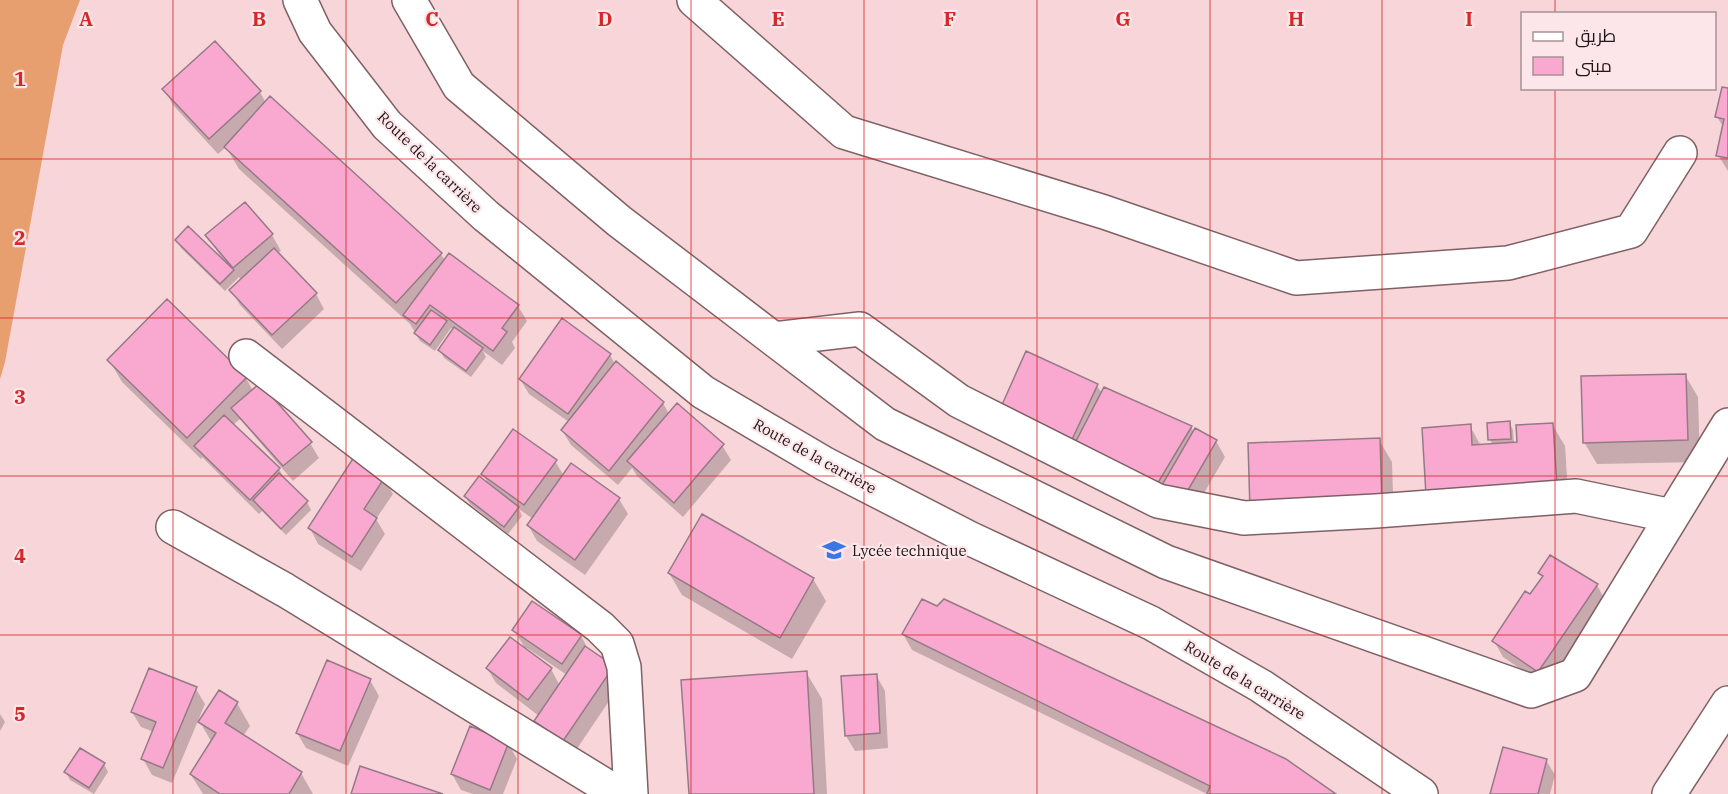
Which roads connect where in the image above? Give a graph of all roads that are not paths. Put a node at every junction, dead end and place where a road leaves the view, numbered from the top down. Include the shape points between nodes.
1 (300, 0) edge
2 (409, 0) edge
3 (694, 0) edge
4 (1680, 153) dead end
5 (774, 339) junction
6 (246, 356) dead end
7 (1728, 425) edge
8 (1672, 516) junction
9 (173, 528) dead end
10 (1728, 703) edge
11 (619, 794) edge
12 (631, 794) edge
13 (1421, 794) edge
14 (1669, 794) edge

1 - 13 street, Route de la carrière via 315,32 387,125 486,216 703,392 836,470 969,538 1151,623 1261,686
2 - 5 street via 459,86 619,221
3 - 4 street via 844,132 1296,278 1508,264 1631,231
5 - 8 street via 860,329 959,401 1158,501 1244,518 1576,496
5 - 8 street via 885,424 1166,562 1532,691 1575,675
6 - 12 street via 591,620 617,644 624,667
7 - 8 street
9 - 11 street via 285,590
10 - 14 street

